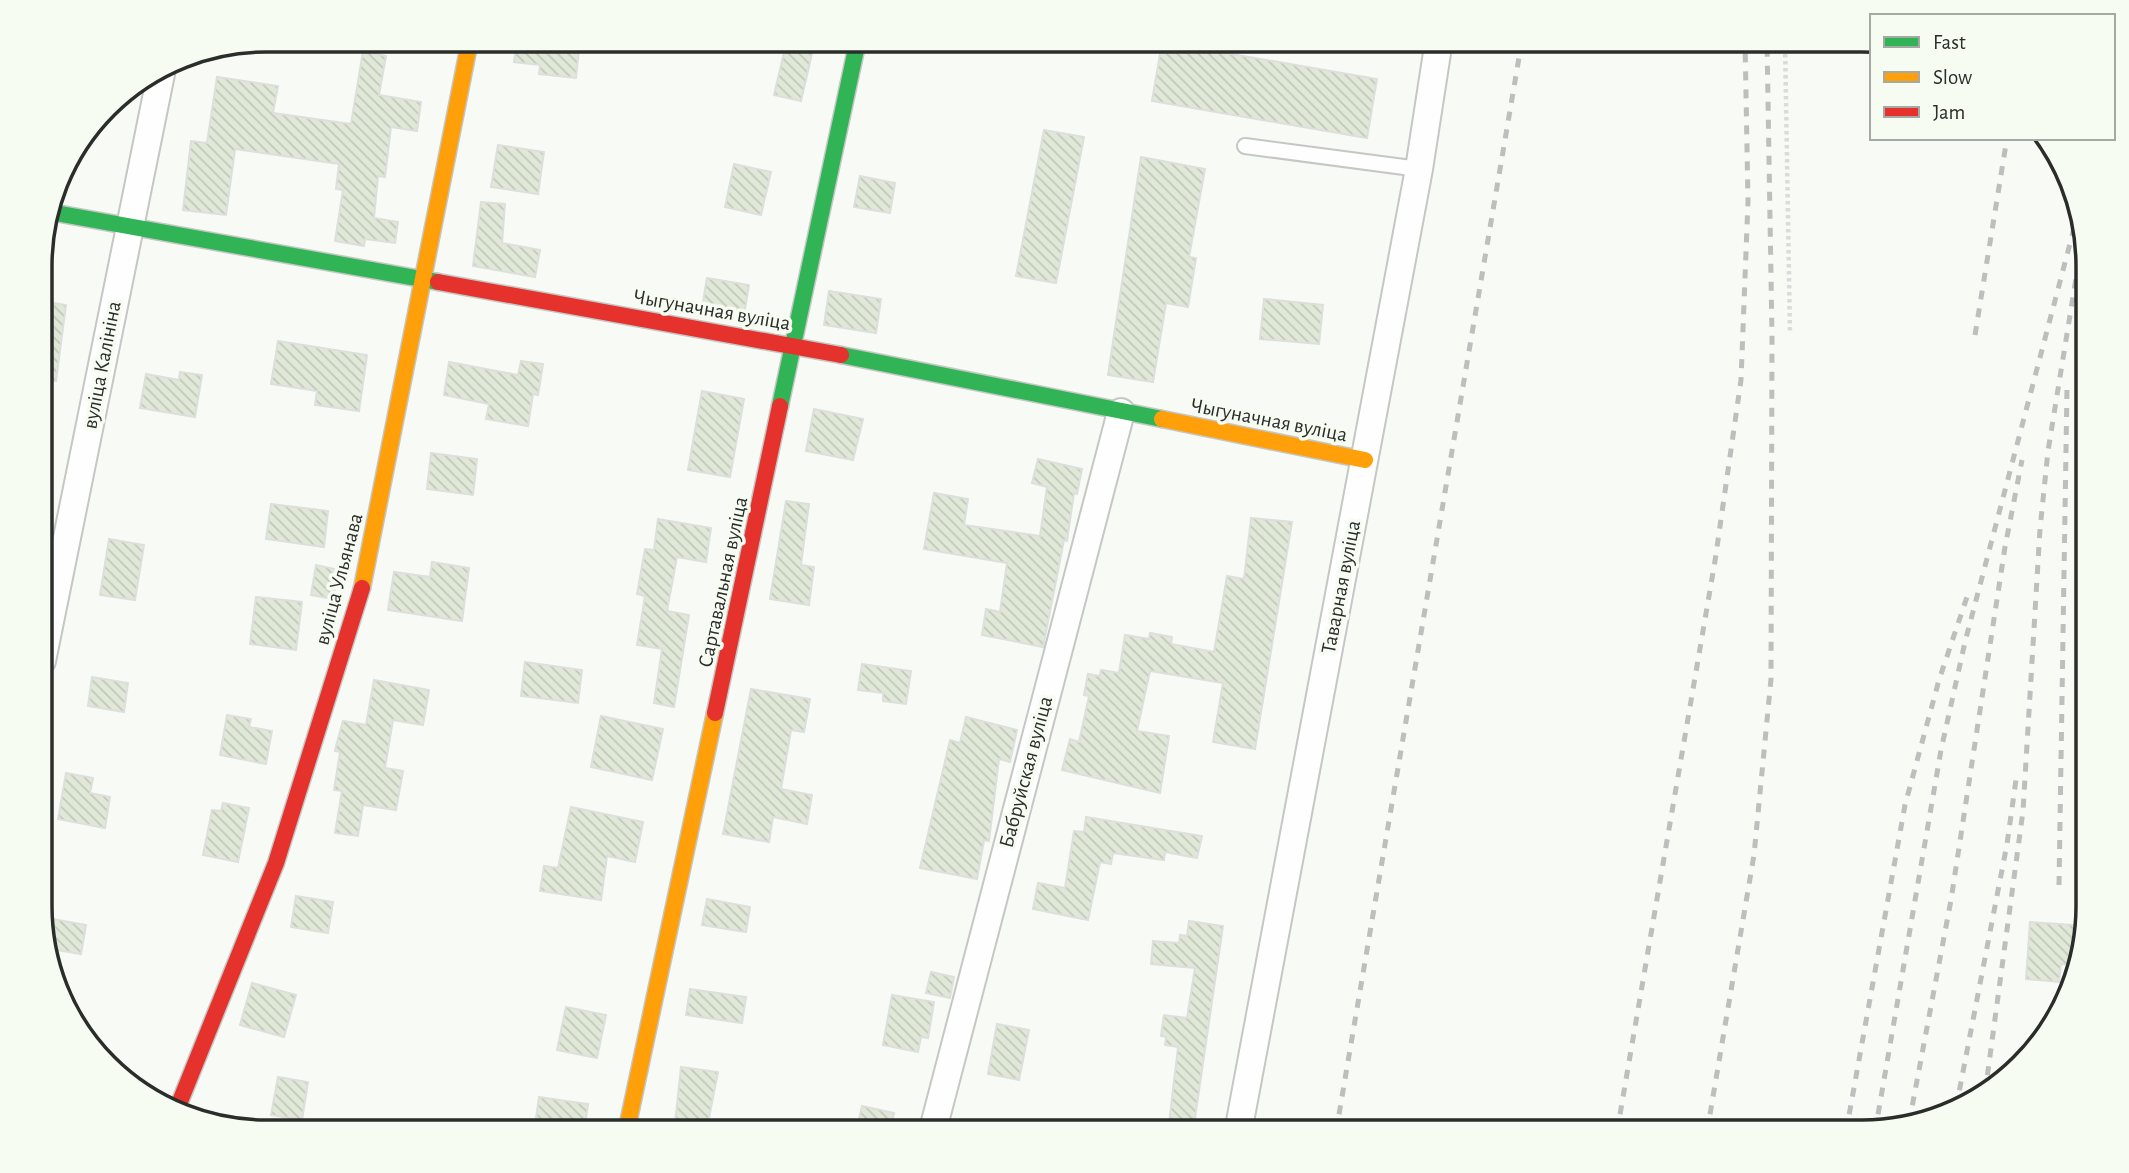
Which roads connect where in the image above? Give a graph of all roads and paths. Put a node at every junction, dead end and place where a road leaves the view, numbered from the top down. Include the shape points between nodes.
1 (468, 52) edge
2 (856, 52) edge
3 (1437, 52) edge
4 (1785, 52) edge
5 (159, 82) edge
6 (1245, 146) dead end
7 (1419, 169) junction
8 (59, 214) edge
9 (129, 226) junction
10 (425, 279) junction
11 (1790, 334) dead end
12 (795, 346) junction
13 (1121, 412) junction
14 (1365, 460) junction
15 (53, 606) edge
16 (180, 1102) edge
17 (1240, 1120) edge
18 (629, 1121) edge
19 (935, 1121) edge

1 - 10 street, вуліца Ульянава
2 - 12 street, Сартавальная вуліца
3 - 7 street, Таварная вуліца
4 - 11 path
5 - 9 street, вуліца Калініна
6 - 7 lane
7 - 14 street, Таварная вуліца
8 - 9 street, Чыгуначная вуліца
9 - 10 street, Чыгуначная вуліца
9 - 15 street, вуліца Калініна
10 - 12 street, Чыгуначная вуліца
10 - 16 street, вуліца Ульянава via 364,582 276,863
12 - 13 street, Чыгуначная вуліца
12 - 18 street, Сартавальная вуліца
13 - 14 street, Чыгуначная вуліца
13 - 19 street, Бабруйская вуліца
14 - 17 street, Таварная вуліца

